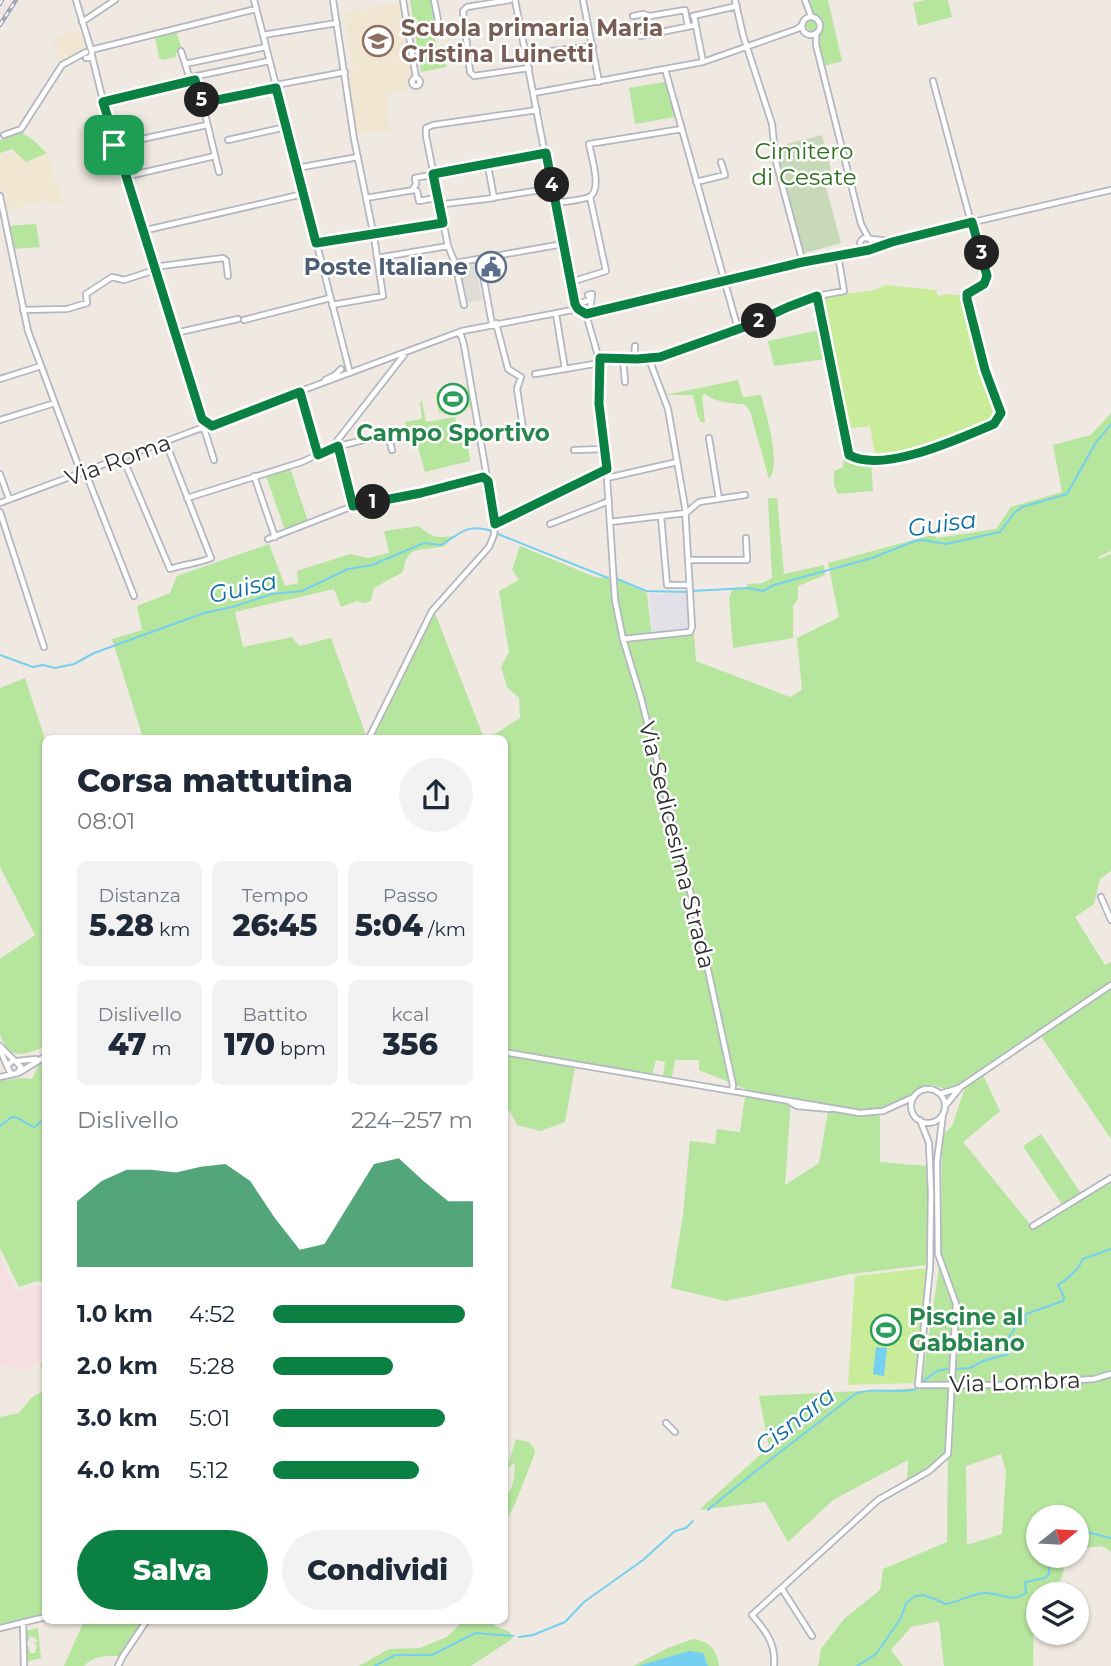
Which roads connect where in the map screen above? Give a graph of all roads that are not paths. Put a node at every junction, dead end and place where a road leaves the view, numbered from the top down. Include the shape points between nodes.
1 (76, 0) edge
2 (115, 0) edge
3 (254, 0) edge
4 (332, 0) edge
5 (404, 0) edge
6 (434, 0) edge
7 (513, 0) edge
8 (583, 0) edge
9 (735, 0) edge
10 (806, 3) edge
11 (737, 6) junction
12 (256, 9) junction
13 (633, 16) dead end
14 (694, 16) junction
15 (809, 17) junction
16 (686, 18) junction
17 (82, 22) junction
18 (337, 23) junction
19 (696, 25) junction
20 (464, 27) junction
21 (688, 27) junction
22 (801, 28) junction
23 (263, 35) junction
24 (813, 35) junction
25 (641, 36) dead end
26 (747, 45) junction
27 (593, 46) junction
28 (266, 47) junction
29 (181, 51) dead end
30 (89, 52) junction
31 (526, 54) junction
32 (270, 61) junction
33 (703, 62) junction
34 (185, 64) junction
35 (529, 68) junction
36 (665, 69) junction
37 (345, 72) junction
38 (416, 78) dead end
39 (193, 79) junction
40 (933, 81) dead end
41 (598, 82) junction
42 (276, 86) junction
43 (534, 93) junction
44 (103, 102) junction
45 (202, 103) junction
46 (537, 110) junction
47 (207, 125) junction
48 (286, 127) junction
49 (682, 129) junction
50 (1, 135) edge
51 (228, 140) dead end
52 (114, 145) junction
53 (546, 153) junction
54 (215, 156) junction
55 (358, 157) junction
56 (721, 162) dead end
57 (297, 169) junction
58 (219, 172) dead end
59 (433, 174) junction
60 (124, 177) junction
61 (696, 182) junction
62 (552, 188) junction
63 (414, 190) junction
64 (1111, 190) edge
65 (303, 194) junction
66 (0, 196) edge
67 (590, 197) junction
68 (366, 198) junction
69 (494, 198) junction
70 (555, 203) junction
71 (440, 207) junction
72 (972, 222) junction
73 (443, 223) junction
74 (862, 228) junction
75 (142, 231) junction
76 (374, 235) junction
77 (870, 239) junction
78 (860, 242) junction
79 (892, 242) junction
80 (316, 243) junction
81 (563, 244) junction
82 (448, 246) junction
83 (868, 250) junction
84 (840, 254) junction
85 (377, 258) junction
86 (480, 259) junction
87 (803, 262) junction
88 (455, 263) junction
89 (154, 269) junction
90 (228, 276) dead end
91 (724, 281) junction
92 (570, 282) junction
93 (592, 294) joint
94 (817, 296) junction
95 (330, 298) junction
96 (464, 305) dead end
97 (332, 306) junction
98 (578, 309) junction
99 (23, 310) junction
100 (556, 314) junction
101 (586, 314) junction
102 (494, 323) junction
103 (738, 329) junction
104 (175, 333) junction
105 (461, 333) junction
106 (635, 346) dead end
107 (405, 354) junction
108 (623, 358) junction
109 (345, 359) junction
110 (634, 359) junction
111 (649, 359) junction
112 (600, 360) junction
113 (41, 366) junction
114 (341, 369) junction
115 (565, 369) junction
116 (349, 373) junction
117 (535, 374) dead end
118 (339, 377) junction
119 (0, 379) edge
120 (625, 382) dead end
121 (323, 383) junction
122 (300, 392) junction
123 (55, 403) junction
124 (0, 419) edge
125 (202, 419) junction
126 (212, 426) junction
127 (204, 428) junction
128 (523, 428) dead end
129 (709, 438) dead end
130 (166, 443) junction
131 (338, 445) junction
132 (605, 449) junction
133 (392, 450) dead end
134 (574, 450) dead end
135 (318, 455) junction
136 (123, 458) junction
137 (214, 460) dead end
138 (677, 462) junction
139 (607, 469) junction
140 (83, 472) junction
141 (0, 474) edge
142 (254, 476) junction
143 (607, 478) junction
144 (487, 479) junction
145 (745, 495) dead end
146 (187, 498) junction
147 (9, 499) junction
148 (719, 499) junction
149 (609, 500) junction
150 (0, 503) edge
151 (353, 506) junction
152 (0, 512) edge
153 (686, 513) junction
154 (661, 516) junction
155 (610, 522) junction
156 (550, 524) dead end
157 (495, 527) junction
158 (275, 537) junction
159 (746, 538) dead end
160 (268, 539) dead end
161 (688, 560) junction
162 (689, 585) junction
163 (134, 596) dead end
164 (623, 639) junction
165 (44, 647) dead end
166 (370, 735) edge
167 (1101, 897) dead end
168 (1111, 920) edge
169 (1111, 985) edge
170 (0, 1047) edge
171 (508, 1053) edge
172 (42, 1057) edge
173 (42, 1058) edge
174 (16, 1061) junction
175 (7, 1068) junction
176 (19, 1072) junction
177 (12, 1074) junction
178 (0, 1077) edge
179 (959, 1088) junction
180 (732, 1091) junction
181 (940, 1094) junction
182 (914, 1097) junction
183 (786, 1101) junction
184 (810, 1104) junction
185 (901, 1104) junction
186 (797, 1105) junction
187 (945, 1106) junction
188 (834, 1109) junction
189 (912, 1111) junction
190 (943, 1114) junction
191 (919, 1120) junction
192 (1111, 1178) edge
193 (1033, 1226) dead end
194 (1111, 1374) edge
195 (952, 1385) junction
196 (666, 1423) dead end
197 (675, 1432) dead end
198 (782, 1589) junction
199 (42, 1618) edge
200 (23, 1622) junction
201 (144, 1624) edge
202 (0, 1628) edge
203 (812, 1636) dead end
204 (24, 1666) edge
205 (118, 1666) edge
206 (774, 1666) edge

1 - 17 street
2 - 17 street
3 - 12 street
4 - 18 street
5 - 38 street
6 - 20 street via 440,30
7 - 20 street via 465,8
7 - 31 street
8 - 27 street
9 - 11 street
10 - 15 street
11 - 14 street
11 - 26 street
12 - 23 street
12 - 30 street
13 - 16 street via 685,10
14 - 16 street
14 - 19 street
15 - 22 street
15 - 24 street via 820,22
16 - 21 street
17 - 30 street
18 - 23 street
18 - 37 street
19 - 21 street
19 - 33 street
20 - 35 street via 472,76
21 - 25 street
22 - 24 street
22 - 26 street
23 - 28 street
24 - 74 street
26 - 33 street
26 - 87 street via 772,124 776,162
27 - 31 street
27 - 41 street
28 - 32 street
28 - 34 street
29 - 34 street
30 - 44 street
30 - 50 street via 57,70 21,129
31 - 35 street
32 - 39 street
32 - 42 street
33 - 36 street
34 - 39 street
35 - 43 street
36 - 41 street
36 - 49 street
37 - 42 street
37 - 55 street
39 - 44 street
39 - 45 street
40 - 72 street
41 - 43 street
42 - 45 street
42 - 48 street
43 - 46 street
44 - 52 street
45 - 47 street
46 - 53 street
46 - 59 street via 427,127
47 - 52 street
47 - 54 street
48 - 51 street
48 - 57 street
49 - 61 street
49 - 67 street via 589,144 596,185
52 - 60 street
53 - 59 street
53 - 62 street
54 - 58 street
54 - 60 street
55 - 57 street
55 - 68 street
56 - 61 street via 725,174
57 - 65 street
59 - 71 street
60 - 75 street
61 - 91 street
62 - 69 street
62 - 70 street
63 - 63 street via 419,201 435,198 430,175 415,178
63 - 68 street
64 - 72 street
65 - 75 street
65 - 80 street
66 - 99 street
67 - 70 street
67 - 92 street via 606,271
68 - 76 street
69 - 69 street via 488,166 436,178 444,204
69 - 71 street
70 - 81 street
71 - 73 street
72 - 79 street
72 - 94 street via 987,276 967,299 1001,413 994,424 927,452 872,461 849,455
73 - 76 street
73 - 82 street
74 - 77 street
74 - 78 street
75 - 89 street
76 - 80 street
76 - 85 street
77 - 78 street
77 - 79 street
77 - 83 street via 873,247
78 - 83 street via 861,249
78 - 84 street
79 - 83 street
80 - 95 street
81 - 86 street
81 - 92 street
82 - 85 street
82 - 88 street
83 - 84 street
84 - 87 street
84 - 94 street via 844,291
85 - 97 street via 383,296
86 - 88 street
86 - 102 street
87 - 91 street
88 - 96 street
89 - 90 street via 223,258
89 - 99 street via 124,280 112,277 90,289 87,303 67,309
89 - 104 street
91 - 101 street
91 - 103 street
92 - 98 street
93 - 93 street via 590,300 577,304 589,311 598,310 590,310
94 - 103 street
95 - 97 street
95 - 104 street
97 - 109 street
98 - 100 street, Via Roma
98 - 101 street
99 - 113 street
100 - 102 street, Via Roma
100 - 115 street
101 - 112 street, Via Sedicesima Strada
102 - 105 street, Via Roma
102 - 128 street via 508,369 522,377 517,389
103 - 111 street
104 - 125 street
105 - 107 street, Via Roma
105 - 144 street
106 - 110 street
107 - 116 street, Via Roma
107 - 131 street via 340,436
108 - 110 street
108 - 112 street
108 - 120 street
109 - 114 street
109 - 116 street
110 - 111 street
111 - 138 street via 666,403
112 - 115 street
112 - 132 street, Via Sedicesima Strada
113 - 119 street
113 - 123 street
114 - 118 street
114 - 121 street
115 - 117 street
116 - 118 street, Via Roma
118 - 121 street, Via Roma
121 - 122 street, Via Roma
122 - 126 street, Via Roma
122 - 135 street
123 - 124 street
123 - 140 street
125 - 126 street
125 - 127 street
126 - 127 street, Via Roma
127 - 130 street, Via Roma
127 - 137 street
129 - 148 street
130 - 136 street, Via Roma
130 - 146 street
131 - 133 street via 388,434
131 - 135 street
131 - 151 street
132 - 134 street
132 - 139 street, Via Sedicesima Strada
135 - 142 street
136 - 140 street, Via Roma
136 - 146 street via 170,569 211,558
138 - 143 street
138 - 153 street
139 - 143 street, Via Sedicesima Strada
139 - 157 street
140 - 147 street, Via Roma
140 - 163 street
141 - 147 street
142 - 146 street
142 - 158 street
143 - 149 street, Via Sedicesima Strada
144 - 151 street
144 - 157 street
145 - 148 street
147 - 150 street, Via Roma
148 - 153 street via 699,502
149 - 155 street, Via Sedicesima Strada
149 - 156 street
151 - 158 street
152 - 165 street
153 - 154 street
153 - 161 street
154 - 155 street
154 - 162 street via 667,585
155 - 164 street, Via Sedicesima Strada via 615,600
157 - 166 street via 489,547 432,611
158 - 160 street
159 - 161 street via 747,560
161 - 162 street
162 - 164 street via 690,632
164 - 180 street, Via Sedicesima Strada via 697,919
167 - 168 street
169 - 179 street
170 - 174 street
170 - 175 street
171 - 180 street
172 - 174 street
173 - 176 street
174 - 175 street
174 - 176 street via 21,1066
175 - 177 street
175 - 178 street
176 - 177 street
177 - 178 street
179 - 181 street
179 - 187 street
180 - 183 street
181 - 182 street via 929,1089
181 - 187 street
182 - 185 street
182 - 189 street
183 - 184 street
183 - 186 street
184 - 186 street
184 - 188 street
185 - 188 street via 873,1113
185 - 189 street
186 - 188 street
187 - 190 street
189 - 191 street
190 - 191 street via 936,1121
190 - 195 street via 937,1161 938,1254 955,1299
191 - 195 street, Via Lombra via 929,1143 931,1194 930,1268 917,1381 919,1386
192 - 193 street
194 - 195 street, Via Lombra via 1094,1379
195 - 198 street via 948,1454 929,1471 878,1500
196 - 197 street
198 - 203 street
198 - 206 street via 752,1615 774,1648
199 - 200 street
200 - 202 street
200 - 204 street
201 - 205 street

